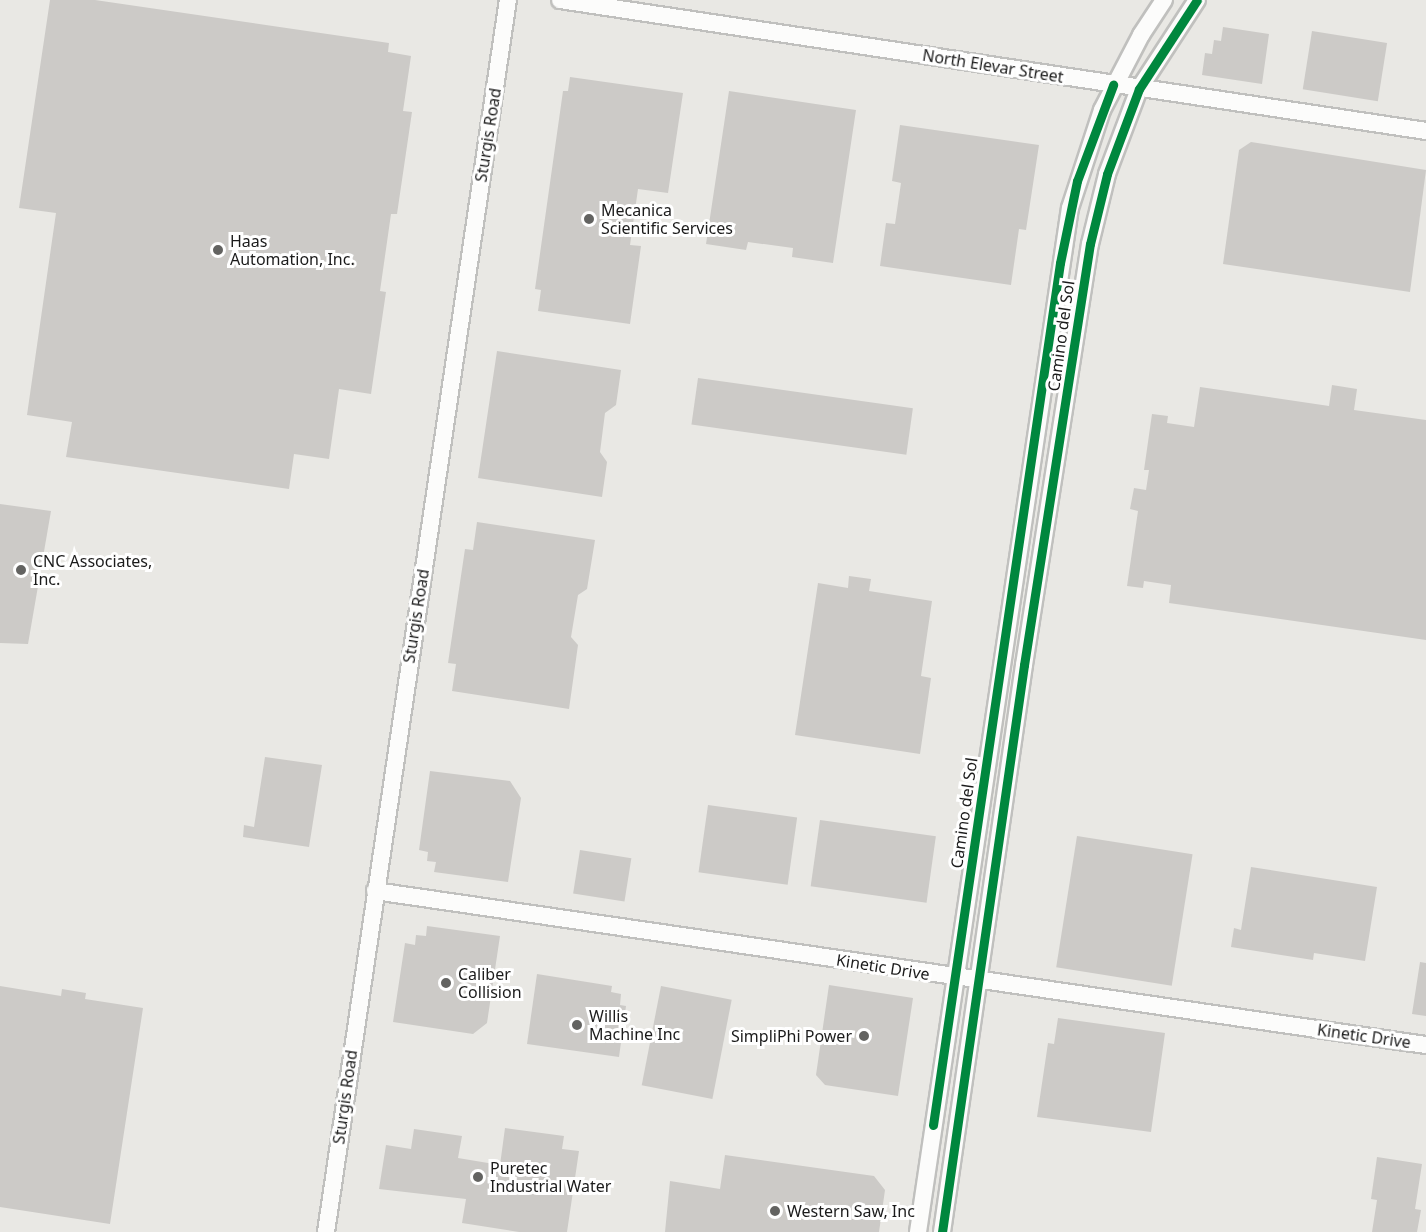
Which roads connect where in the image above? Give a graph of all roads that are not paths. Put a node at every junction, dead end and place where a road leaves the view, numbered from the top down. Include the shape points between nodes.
1 (508, 0) edge
2 (560, 0) edge
3 (1164, 0) edge
4 (1197, 0) edge
5 (1113, 85) junction
6 (1139, 89) junction
7 (1426, 131) edge
8 (1015, 568) junction
9 (1038, 571) junction
10 (375, 891) junction
11 (954, 978) junction
12 (978, 981) junction
13 (1426, 1045) edge
14 (326, 1232) edge
15 (918, 1232) edge
16 (942, 1232) edge

1 - 10 street, Sturgis Road
2 - 5 street, North Elevar Street
3 - 5 street, Camino del Sol
4 - 6 street, Camino del Sol
5 - 6 street, North Elevar Street
5 - 8 street, Camino del Sol via 1070,208
6 - 7 street, North Elevar Street
6 - 9 street, Camino del Sol via 1107,174 1092,234
8 - 9 street
8 - 11 street, Camino del Sol
9 - 12 street, Camino del Sol
10 - 11 street, Kinetic Drive
10 - 14 street, Sturgis Road
11 - 12 street, Kinetic Drive
11 - 15 street, Camino del Sol
12 - 13 street, Kinetic Drive
12 - 16 street, Camino del Sol

